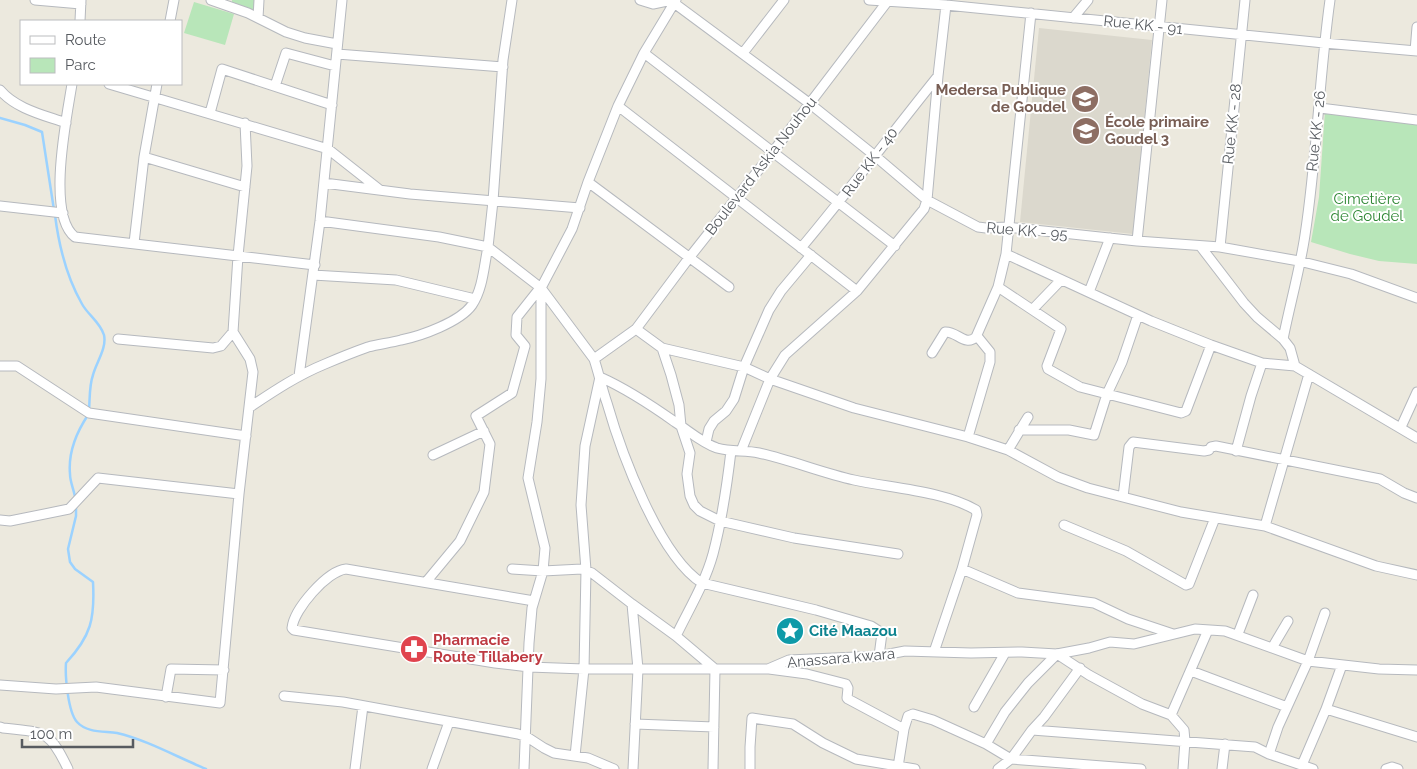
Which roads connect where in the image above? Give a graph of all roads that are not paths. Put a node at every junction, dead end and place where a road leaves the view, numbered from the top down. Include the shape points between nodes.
1 (35, 0) edge
2 (174, 0) edge
3 (210, 0) edge
4 (259, 0) edge
5 (342, 0) edge
6 (512, 0) edge
7 (640, 0) edge
8 (784, 0) edge
9 (869, 0) edge
10 (997, 0) edge
11 (1088, 0) edge
12 (1162, 0) edge
13 (1246, 0) edge
14 (1330, 0) edge
15 (674, 1) edge
16 (81, 2) edge
17 (886, 2) junction
18 (946, 5) junction
19 (996, 10) junction
20 (1030, 14) junction
21 (258, 18) junction
22 (1073, 18) junction
23 (80, 20) edge
24 (170, 20) edge
25 (1158, 26) junction
26 (1417, 27) edge
27 (1242, 35) junction
28 (1324, 43) junction
29 (337, 44) junction
30 (1416, 51) edge
31 (644, 53) junction
32 (743, 53) junction
33 (337, 54) junction
34 (335, 66) junction
35 (503, 67) junction
36 (938, 76) junction
37 (72, 85) edge
38 (112, 85) edge
39 (157, 85) edge
40 (275, 86) junction
41 (0, 90) edge
42 (154, 97) junction
43 (809, 104) junction
44 (332, 105) junction
45 (618, 106) junction
46 (1320, 108) junction
47 (210, 113) junction
48 (1417, 120) edge
49 (66, 123) junction
50 (245, 123) junction
51 (328, 149) junction
52 (772, 153) junction
53 (874, 155) junction
54 (144, 157) junction
55 (588, 182) junction
56 (324, 183) junction
57 (245, 187) junction
58 (380, 190) junction
59 (738, 197) junction
60 (928, 200) junction
61 (493, 201) junction
62 (839, 203) junction
63 (0, 206) edge
64 (580, 208) junction
65 (63, 213) junction
66 (320, 221) junction
67 (1008, 228) junction
68 (1110, 238) junction
69 (1137, 241) junction
70 (134, 243) junction
71 (488, 246) junction
72 (895, 246) junction
73 (1201, 247) junction
74 (1220, 247) junction
75 (802, 248) junction
76 (1006, 254) junction
77 (811, 255) junction
78 (238, 256) junction
79 (689, 258) junction
80 (1299, 261) junction
81 (315, 264) junction
82 (314, 275) junction
83 (1062, 280) junction
84 (729, 287) dead end
85 (998, 287) junction
86 (540, 288) junction
87 (857, 291) junction
88 (1089, 292) junction
89 (1417, 298) edge
90 (475, 299) junction
91 (1033, 309) junction
92 (1138, 315) junction
93 (636, 329) junction
94 (233, 332) junction
95 (977, 336) junction
96 (118, 339) dead end
97 (1283, 339) junction
98 (1211, 345) junction
99 (662, 348) junction
100 (932, 353) dead end
101 (594, 359) junction
102 (1262, 363) junction
103 (0, 366) edge
104 (1295, 366) junction
105 (744, 367) junction
106 (1309, 374) junction
107 (299, 376) junction
108 (600, 377) junction
109 (770, 379) junction
110 (1417, 392) edge
111 (1107, 394) junction
112 (250, 407) junction
113 (1028, 417) dead end
114 (681, 426) junction
115 (1401, 428) junction
116 (1019, 430) junction
117 (484, 431) junction
118 (246, 436) junction
119 (968, 437) junction
120 (1417, 438) edge
121 (706, 442) junction
122 (1008, 450) junction
123 (731, 451) junction
124 (741, 451) junction
125 (1236, 451) junction
126 (434, 455) dead end
127 (1284, 459) junction
128 (239, 494) junction
129 (1123, 497) junction
130 (1417, 498) edge
131 (1215, 518) junction
132 (0, 520) edge
133 (720, 521) junction
134 (1064, 525) dead end
135 (1264, 526) junction
136 (898, 554) dead end
137 (512, 569) dead end
138 (962, 569) junction
139 (586, 570) junction
140 (543, 571) junction
141 (1417, 575) edge
142 (426, 582) junction
143 (702, 582) junction
144 (1253, 595) dead end
145 (534, 601) junction
146 (632, 604) junction
147 (1324, 613) dead end
148 (1288, 621) dead end
149 (1208, 630) junction
150 (1173, 634) junction
151 (1238, 634) junction
152 (676, 636) junction
153 (1272, 648) junction
154 (934, 652) junction
155 (1005, 653) junction
156 (1057, 654) junction
157 (880, 656) junction
158 (1308, 660) junction
159 (1342, 665) junction
160 (529, 667) junction
161 (1080, 668) junction
162 (584, 669) junction
163 (638, 669) junction
164 (715, 669) junction
165 (768, 669) junction
166 (224, 670) junction
167 (1417, 670) edge
168 (1191, 671) junction
169 (0, 685) edge
170 (284, 696) dead end
171 (166, 697) junction
172 (363, 706) junction
173 (974, 707) dead end
174 (1287, 707) junction
175 (1326, 709) junction
176 (1171, 715) junction
177 (449, 722) junction
178 (635, 724) junction
179 (0, 726) edge
180 (714, 727) junction
181 (904, 729) junction
182 (1032, 730) junction
183 (527, 737) junction
184 (1417, 737) edge
185 (1185, 740) junction
186 (986, 744) junction
187 (1224, 744) junction
188 (1269, 754) junction
189 (574, 756) junction
190 (1011, 759) junction
191 (1302, 765) junction
192 (906, 768) edge
193 (68, 769) edge
194 (356, 769) edge
195 (432, 769) edge
196 (524, 769) edge
197 (614, 769) edge
198 (633, 769) edge
199 (713, 769) edge
200 (750, 769) edge
201 (998, 769) edge
202 (1140, 769) edge
203 (1183, 769) edge
204 (1222, 769) edge
205 (1314, 769) edge
206 (1386, 769) edge
207 (1398, 769) edge

1 - 16 street
2 - 24 street
3 - 21 street
4 - 21 street
5 - 29 street
6 - 35 street
7 - 15 street via 653,4
8 - 32 street
9 - 17 street, Rue KK - 91
10 - 19 street
11 - 22 street
12 - 25 street
13 - 27 street, Rue KK - 28
14 - 28 street, Rue KK - 26
15 - 31 street
15 - 32 street, Rue KK - 95
16 - 23 street
17 - 18 street, Rue KK - 91
17 - 43 street, Boulevard Askia Nouhou
18 - 19 street, Rue KK - 91
18 - 36 street
19 - 20 street, Rue KK - 91
20 - 22 street, Rue KK - 91
20 - 67 street
21 - 29 street via 286,32
22 - 25 street, Rue KK - 91
25 - 27 street, Rue KK - 91
25 - 69 street
26 - 30 street
27 - 28 street, Rue KK - 91
27 - 74 street, Rue KK - 28
28 - 30 street, Rue KK - 91
28 - 46 street, Rue KK - 26
29 - 33 street
31 - 45 street
31 - 52 street
32 - 43 street, Rue KK - 95
33 - 34 street
33 - 35 street
34 - 40 street via 286,53
34 - 44 street
35 - 61 street
36 - 53 street, Rue KK - 40
36 - 60 street
37 - 49 street
38 - 42 street
39 - 42 street
40 - 44 street
40 - 47 street via 222,69
41 - 49 street via 26,109
42 - 47 street
42 - 54 street
43 - 52 street, Boulevard Askia Nouhou
43 - 53 street, Rue KK - 95
44 - 51 street
45 - 55 street
45 - 59 street
46 - 48 street
46 - 80 street, Rue KK - 26
47 - 50 street
49 - 65 street via 60,167
50 - 51 street
50 - 57 street via 248,154
51 - 56 street
51 - 58 street
52 - 59 street, Boulevard Askia Nouhou
52 - 62 street
53 - 60 street, Rue KK - 95
53 - 62 street, Rue KK - 40
54 - 57 street
54 - 70 street
55 - 64 street
55 - 79 street
56 - 58 street
56 - 66 street
57 - 78 street
58 - 61 street
59 - 75 street
59 - 79 street, Boulevard Askia Nouhou
60 - 67 street, Rue KK - 95 via 978,227
60 - 72 street
61 - 64 street
61 - 71 street
62 - 72 street
62 - 75 street, Rue KK - 40
63 - 65 street
64 - 86 street
65 - 70 street via 67,227 75,237
66 - 71 street
66 - 81 street
67 - 68 street, Rue KK - 95
67 - 76 street
68 - 69 street, Rue KK - 95
68 - 88 street
69 - 73 street, Rue KK - 95
70 - 78 street
71 - 86 street
71 - 90 street
72 - 87 street
73 - 74 street, Rue KK - 95
73 - 97 street via 1244,303
74 - 80 street, Rue KK - 95
75 - 77 street
76 - 83 street
76 - 85 street
77 - 87 street
77 - 105 street via 769,310
78 - 81 street
78 - 94 street
79 - 84 street
79 - 93 street, Boulevard Askia Nouhou
80 - 89 street, Rue KK - 95 via 1350,274
80 - 97 street, Rue KK - 26
81 - 82 street
82 - 90 street via 396,280
82 - 107 street
83 - 88 street
83 - 91 street
85 - 91 street
85 - 95 street
86 - 101 street
86 - 117 street via 517,317 516,335 526,346 512,393 476,416
86 - 140 street via 541,379 528,478 545,548
87 - 109 street via 790,349
88 - 92 street
90 - 107 street via 466,311 450,322 402,340 367,348
91 - 111 street via 1061,329 1048,368 1076,386
92 - 98 street
92 - 111 street
93 - 99 street
93 - 101 street, Boulevard Askia Nouhou
94 - 96 street via 221,346 213,348
94 - 112 street via 250,359 253,372
95 - 100 street via 968,341 945,332
95 - 119 street via 990,352 990,362
97 - 104 street via 1290,348
98 - 102 street
98 - 111 street via 1184,413
99 - 105 street
99 - 114 street via 679,405
101 - 108 street
102 - 104 street
102 - 125 street
103 - 118 street via 17,366 89,413
104 - 106 street
105 - 109 street
105 - 121 street via 734,399 714,421
106 - 115 street
106 - 127 street
107 - 112 street
108 - 114 street via 627,390
108 - 139 street via 585,446 581,505
108 - 143 street via 612,420 654,521 691,576
109 - 119 street via 854,408
109 - 124 street
110 - 115 street
111 - 116 street via 1094,435 1069,430
112 - 118 street
113 - 116 street
114 - 121 street
114 - 133 street via 690,453 687,474 690,496 700,511
115 - 120 street
116 - 122 street
117 - 126 street
117 - 142 street via 490,444 484,492 460,541
118 - 128 street
119 - 122 street
121 - 123 street
122 - 129 street via 1058,477
123 - 124 street
123 - 133 street
124 - 138 street via 853,480 920,491 973,508 978,512
125 - 127 street
125 - 129 street via 1216,446 1206,451 1133,442 1129,447
127 - 130 street via 1380,479
127 - 135 street
128 - 132 street via 98,478 69,509 10,521
128 - 166 street
129 - 131 street
131 - 134 street via 1186,585 1126,551
131 - 135 street
133 - 136 street via 794,538
133 - 143 street
135 - 141 street via 1376,566
137 - 140 street
138 - 150 street via 1018,592 1094,603
138 - 154 street
139 - 140 street
139 - 146 street
139 - 162 street
140 - 145 street
142 - 145 street
142 - 160 street, Anassara kwara via 339,570 300,607 292,628
143 - 152 street
143 - 157 street via 871,626 882,633
144 - 151 street
145 - 160 street
146 - 152 street
146 - 163 street
147 - 158 street
148 - 153 street
149 - 150 street, Anassara kwara
149 - 151 street, Anassara kwara
149 - 168 street
150 - 156 street, Anassara kwara via 1134,644 1110,642
151 - 153 street, Anassara kwara
152 - 164 street
153 - 158 street, Anassara kwara
154 - 155 street, Anassara kwara
154 - 157 street, Anassara kwara via 905,651
155 - 156 street, Anassara kwara
155 - 173 street
156 - 161 street
156 - 186 street via 1005,712
157 - 165 street, Anassara kwara via 789,660
158 - 159 street, Anassara kwara
158 - 174 street
159 - 167 street, Anassara kwara
159 - 175 street
160 - 162 street, Anassara kwara
160 - 183 street
161 - 176 street via 1142,704
161 - 182 street
162 - 163 street, Anassara kwara
162 - 189 street
163 - 164 street, Anassara kwara
163 - 178 street
164 - 165 street, Anassara kwara
164 - 180 street
165 - 181 street via 846,684 846,698
166 - 171 street via 171,669
166 - 171 street via 220,703
168 - 174 street
168 - 176 street
169 - 171 street via 56,689 86,687
170 - 172 street
172 - 177 street
172 - 194 street
174 - 188 street
175 - 184 street
175 - 191 street
176 - 185 street via 1183,728
177 - 183 street
177 - 195 street
178 - 180 street
178 - 198 street
179 - 193 street via 41,733 54,742
180 - 199 street
181 - 186 street via 908,716 913,714
181 - 192 street
182 - 185 street
182 - 190 street
183 - 189 street via 554,753
183 - 196 street
185 - 187 street
185 - 203 street
186 - 190 street
187 - 188 street via 1255,747
187 - 204 street
188 - 191 street
189 - 197 street
190 - 201 street
190 - 202 street
191 - 205 street
192 - 200 street via 852,757 793,724 752,718
206 - 207 street

